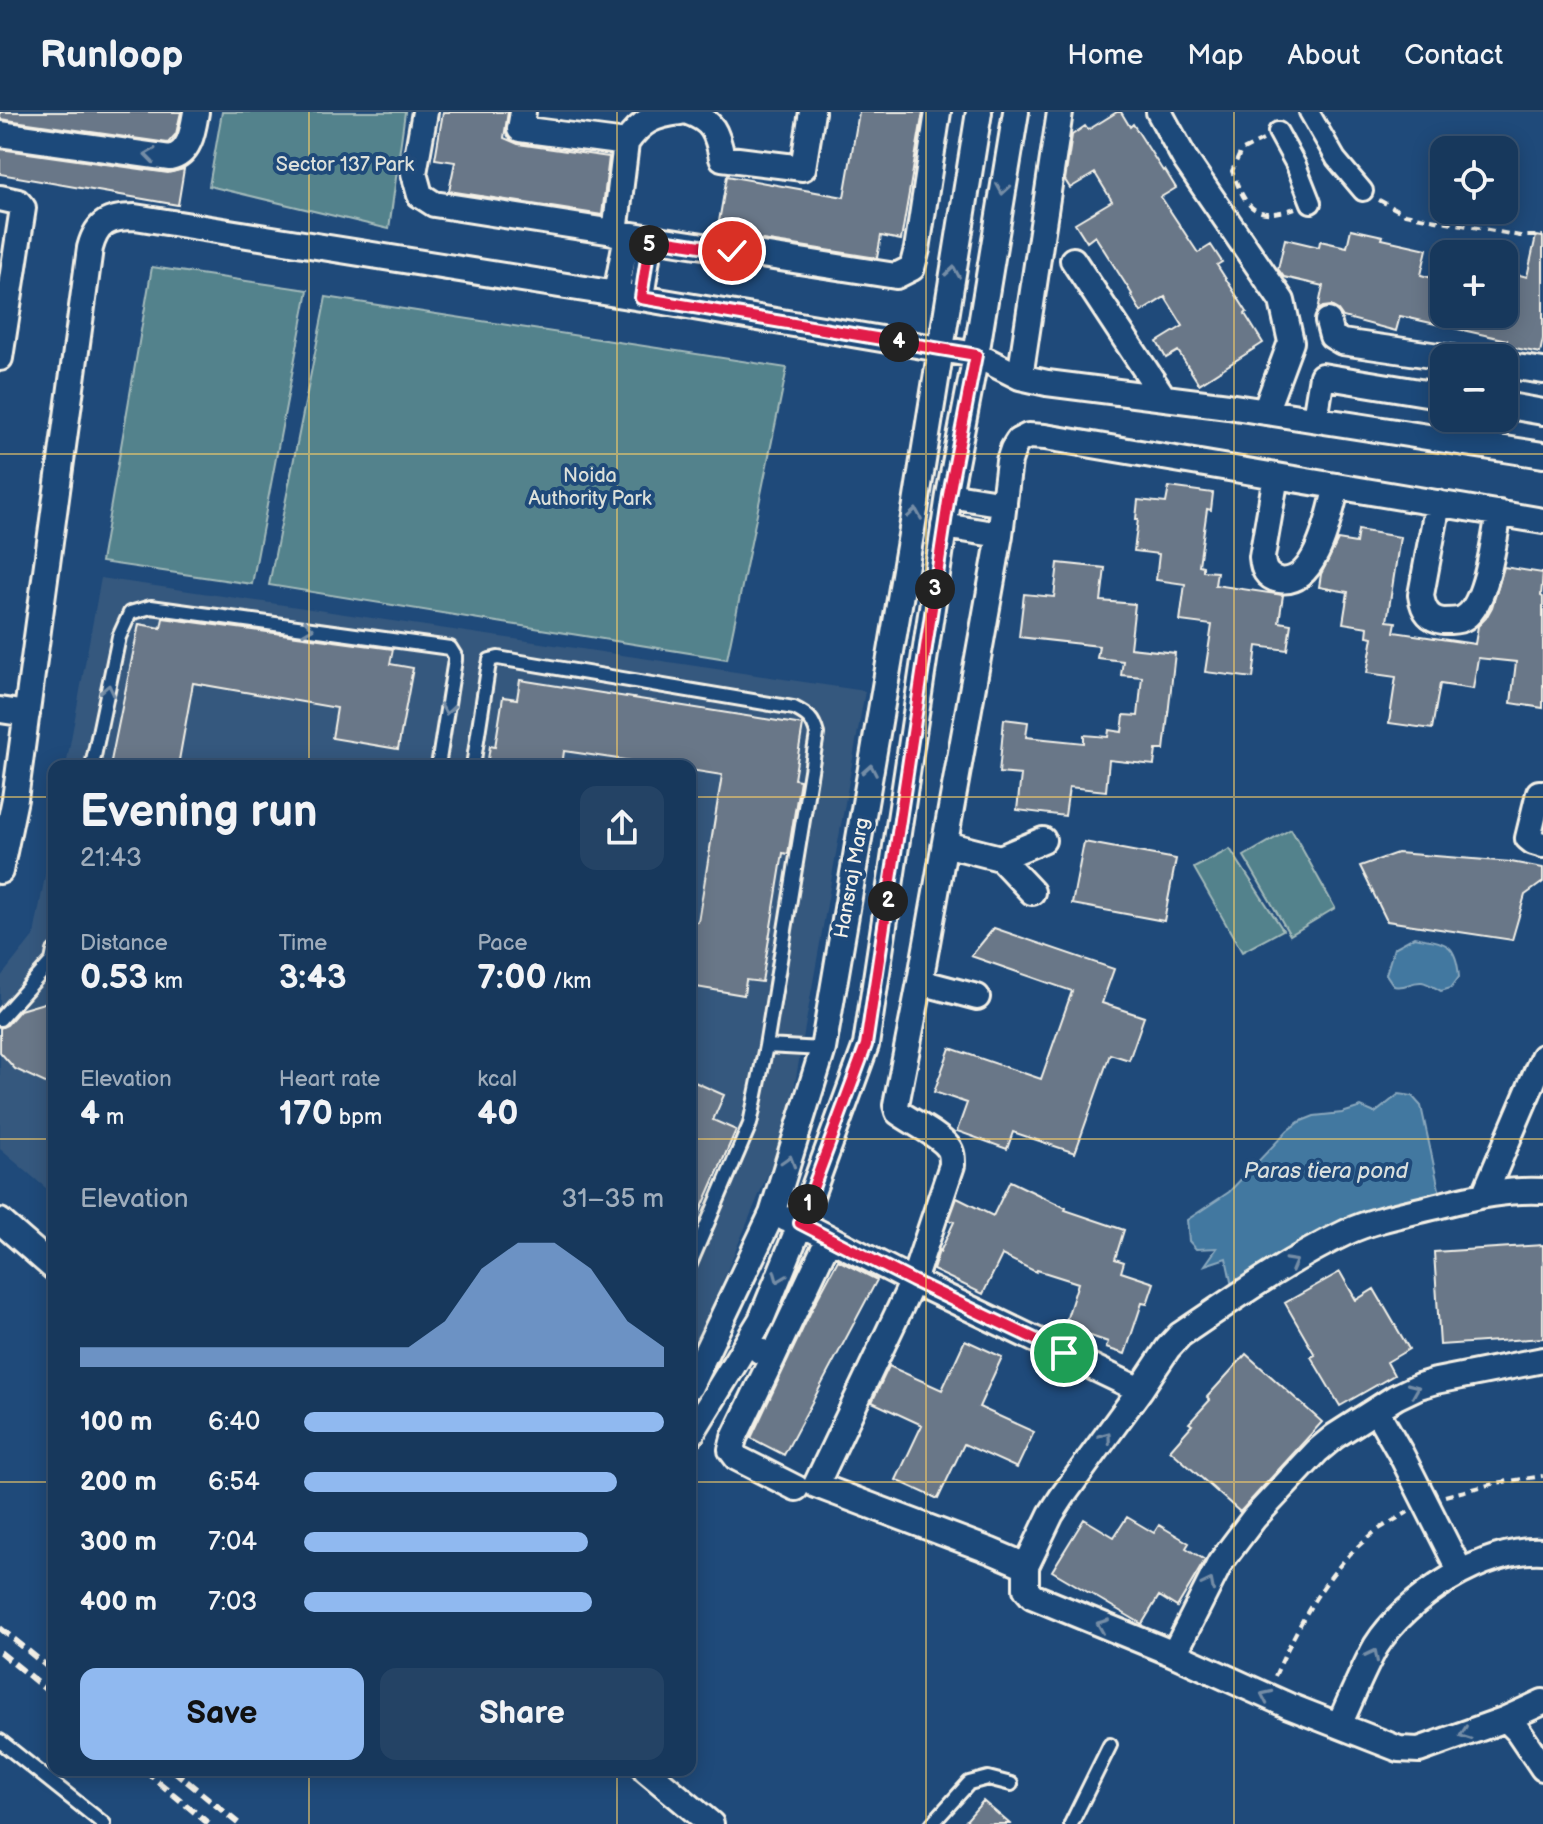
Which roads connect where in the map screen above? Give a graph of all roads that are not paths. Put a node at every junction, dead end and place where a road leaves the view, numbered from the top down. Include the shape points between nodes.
1 (196, 112) edge
2 (425, 112) edge
3 (523, 112) edge
4 (680, 112) edge
5 (688, 112) edge
6 (812, 112) edge
7 (938, 112) edge
8 (979, 112) edge
9 (1016, 112) edge
10 (1060, 112) edge
11 (1159, 112) edge
12 (1309, 112) edge
13 (1278, 132) dead end
14 (0, 134) edge
15 (626, 143) junction
16 (1363, 191) dead end
17 (0, 198) edge
18 (1311, 203) dead end
19 (630, 235) junction
20 (1073, 260) dead end
21 (616, 294) junction
22 (5, 296) edge
23 (641, 298) junction
24 (1328, 321) dead end
25 (940, 349) junction
26 (976, 355) junction
27 (1430, 355) edge
28 (0, 358) edge
29 (1518, 367) edge
30 (1543, 371) edge
31 (1020, 377) junction
32 (1430, 394) edge
33 (1164, 398) junction
34 (1518, 408) edge
35 (1265, 412) junction
36 (1543, 412) edge
37 (1315, 419) junction
38 (1543, 455) edge
39 (1276, 476) junction
40 (1337, 486) junction
41 (949, 495) junction
42 (1438, 503) junction
43 (1004, 504) junction
44 (1499, 513) junction
45 (1543, 521) edge
46 (944, 526) junction
47 (1000, 535) junction
48 (0, 710) edge
49 (27, 714) junction
50 (93, 760) edge
51 (439, 760) edge
52 (474, 760) edge
53 (1543, 793) edge
54 (8, 797) edge
55 (1043, 840) dead end
56 (945, 844) junction
57 (1543, 845) edge
58 (1000, 858) junction
59 (0, 871) edge
60 (1032, 892) dead end
61 (48, 964) edge
62 (920, 982) junction
63 (977, 997) dead end
64 (0, 1019) edge
65 (766, 1046) junction
66 (823, 1049) junction
67 (1543, 1057) edge
68 (1543, 1191) edge
69 (1485, 1193) junction
70 (772, 1214) junction
71 (0, 1221) edge
72 (800, 1223) junction
73 (829, 1238) junction
74 (696, 1250) edge
75 (48, 1263) edge
76 (913, 1281) junction
77 (746, 1345) junction
78 (773, 1357) junction
79 (1543, 1360) edge
80 (696, 1373) edge
81 (1140, 1390) junction
82 (1376, 1410) junction
83 (696, 1426) edge
84 (796, 1488) dead end
85 (1543, 1551) edge
86 (1026, 1566) junction
87 (1460, 1571) junction
88 (1174, 1654) junction
89 (1543, 1702) edge
90 (1506, 1719) junction
91 (1339, 1725) junction
92 (0, 1741) edge
93 (1110, 1745) dead end
94 (1543, 1768) edge
95 (653, 1776) edge
96 (1011, 1784) dead end
97 (104, 1824) edge
98 (711, 1824) edge
99 (932, 1824) edge
100 (1071, 1824) edge

1 -> 14 street via 185,150 170,158
2 - 19 street via 414,173 420,195 434,204
3 - 15 street via 520,129
4 - 15 street via 650,118
5 - 6 street via 704,117 718,135 722,158 803,168
7 - 19 street via 915,259 912,268 896,276
25 -> 8 street, Hansraj Marg
9 -> 26 street, Hansraj Marg
10 - 31 street
11 - 35 street via 1282,301 1291,342
12 - 16 street via 1336,159
13 - 18 street
15 - 19 street
17 - 22 street via 23,208
19 - 21 street
19 - 23 street
20 - 33 street
21 - 23 street
21 - 49 street via 135,217 103,224 90,248
22 - 28 street
23 - 25 street
24 - 27 street via 1332,336 1342,342
25 - 26 street
66 -> 25 street, Hansraj Marg
26 - 31 street
26 - 41 street, Hansraj Marg
29 - 30 street
31 - 33 street
32 - 37 street via 1322,376
33 - 35 street
34 - 36 street
35 - 37 street
37 - 38 street
39 - 40 street
39 - 40 street via 1262,557 1268,575 1278,580 1289,580 1309,566
39 - 43 street via 1028,436 1013,449
40 - 42 street
41 - 43 street
41 - 46 street, Hansraj Marg
42 - 44 street
42 - 44 street via 1421,595 1426,613 1446,622 1463,619 1478,601
43 - 47 street
44 - 45 street
46 - 47 street
46 - 72 street, Hansraj Marg via 866,1045
47 - 56 street
48 - 49 street
49 - 54 street
50 -> 51 lane via 119,637 130,613 151,607 450,648 455,660
52 - 65 lane via 490,660 498,658 807,714 817,734
53 - 57 street via 1528,838
54 - 59 street
55 - 58 street
56 - 58 street
56 - 62 street
58 - 60 street
61 - 64 lane
62 - 63 street
62 - 76 street via 896,1108 949,1148 952,1165
65 - 66 lane
65 - 74 lane via 747,1134
70 -> 66 street, Hansraj Marg
67 - 69 street
68 - 69 street
81 -> 69 street via 1180,1335 1271,1274 1347,1232
70 - 72 street
70 - 80 street, Hansraj Marg
71 - 75 street
72 - 73 street
72 -> 77 street, Hansraj Marg
73 - 76 street
73 - 78 street
76 - 81 street
76 - 86 street via 816,1485
77 - 78 street
77 - 83 street, Hansraj Marg
78 - 84 street via 731,1450
82 -> 79 street via 1436,1381
86 -> 81 street via 1062,1497
82 - 87 street
88 -> 82 street via 1220,1563 1254,1518 1317,1451
85 - 87 street via 1505,1555
88 -> 86 street via 1032,1596 1026,1589
91 -> 87 street via 1388,1630 1412,1605
91 -> 88 street
89 - 90 street
90 -> 91 street via 1409,1751
90 - 94 street
92 - 97 lane
93 - 100 lane
95 - 98 street
96 - 99 lane via 988,1778 969,1783

